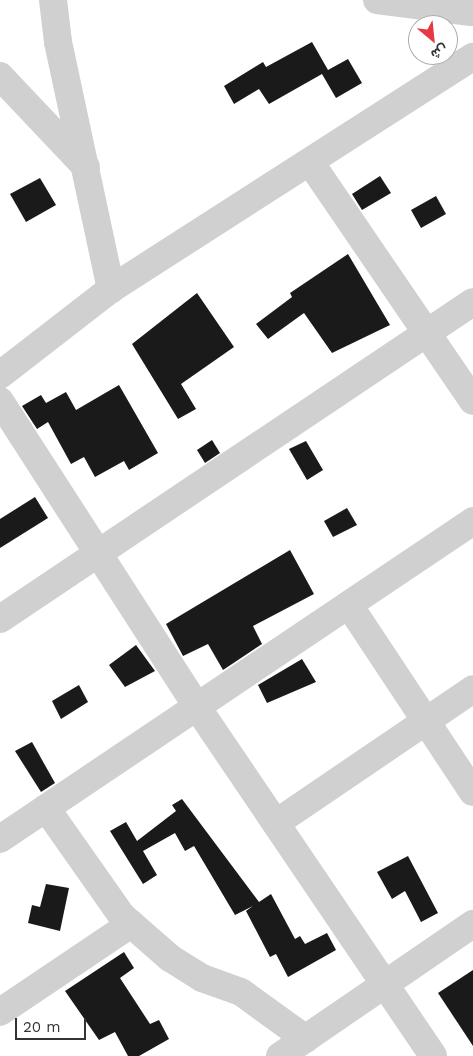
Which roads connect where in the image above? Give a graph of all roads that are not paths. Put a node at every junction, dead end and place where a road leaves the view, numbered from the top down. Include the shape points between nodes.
1 (53, 0) edge
2 (377, 0) edge
3 (472, 9) edge
4 (472, 60) edge
5 (0, 76) edge
6 (310, 162) junction
7 (87, 168) junction
8 (111, 289) junction
9 (473, 302) edge
10 (427, 333) junction
11 (0, 374) edge
12 (0, 401) edge
13 (473, 401) edge
14 (473, 522) edge
15 (98, 553) junction
16 (349, 605) junction
17 (0, 619) edge
18 (473, 689) edge
19 (197, 707) junction
20 (426, 721) junction
21 (473, 792) edge
22 (46, 808) junction
23 (276, 823) junction
24 (0, 839) edge
25 (131, 924) junction
26 (473, 924) edge
27 (385, 984) junction
28 (0, 1012) edge
29 (306, 1039) junction
30 (280, 1056) edge
31 (433, 1056) edge

1 - 7 street via 58,42
2 - 3 street
4 - 6 street
5 - 7 street
6 - 8 street
6 - 10 street
7 - 8 street
8 - 11 street
9 - 10 street
10 - 13 street
10 - 15 street
12 - 15 street
14 - 16 street
15 - 17 street
15 - 19 street
16 - 19 street
16 - 20 street
18 - 20 street
19 - 22 street
19 - 23 street
20 - 21 street
20 - 23 street
22 - 24 street
22 - 25 street
23 - 27 street
25 - 28 street
25 - 29 street via 170,958 202,978 241,992
26 - 27 street
27 - 29 street
27 - 31 street
29 - 30 street

